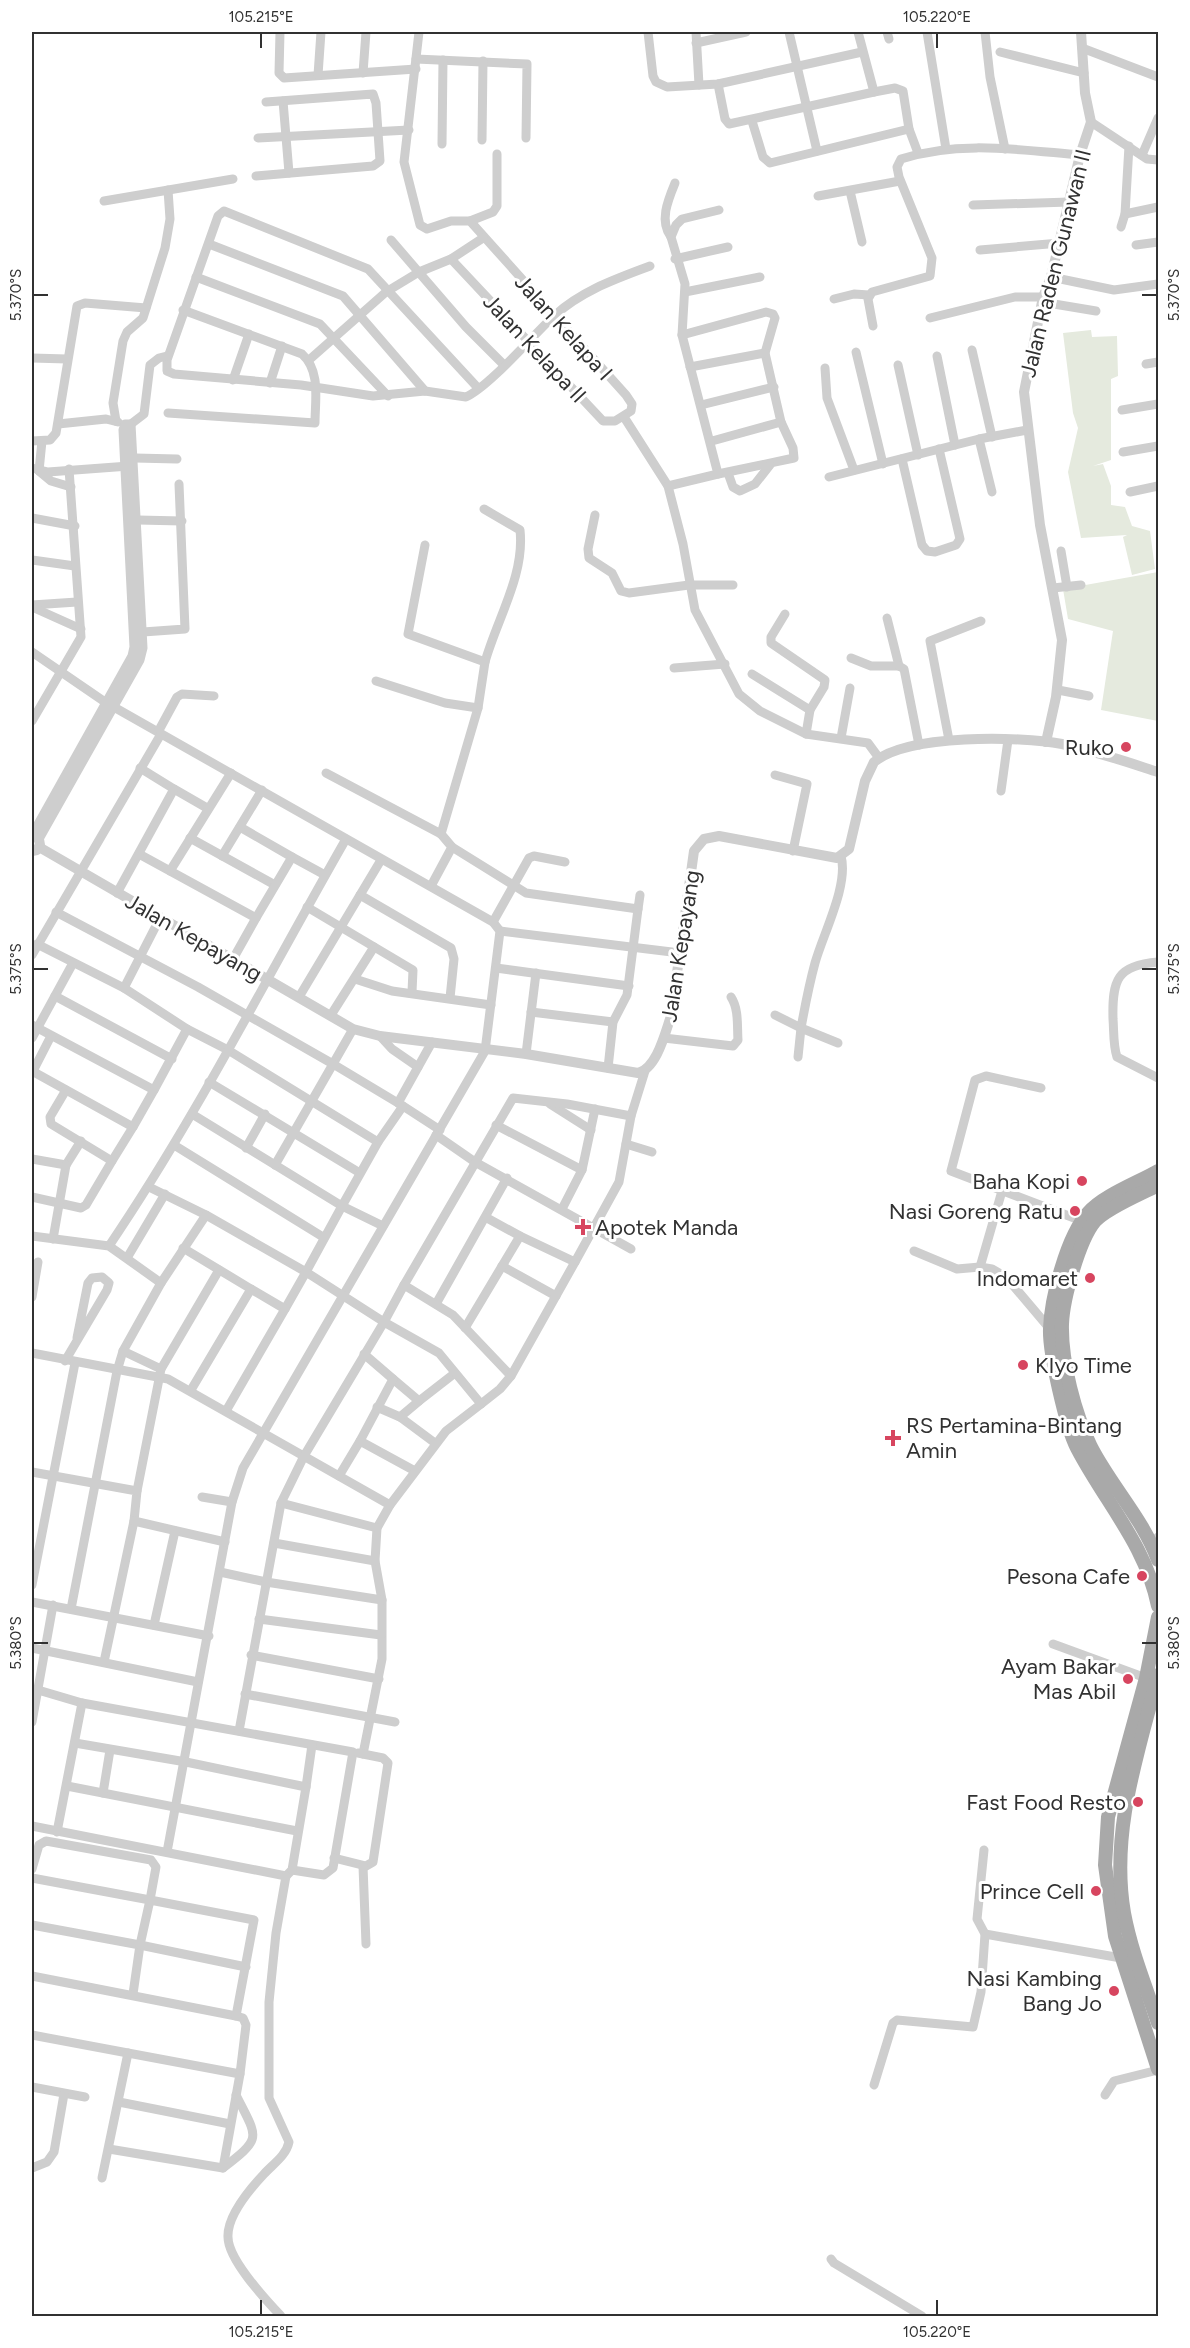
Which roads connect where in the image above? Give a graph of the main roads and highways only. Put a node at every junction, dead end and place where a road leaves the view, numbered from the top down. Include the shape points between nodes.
1 (1158, 1171) edge
2 (1158, 1185) edge
3 (1155, 1540) edge
4 (1158, 1560) edge
5 (1158, 1606) edge
6 (1158, 1617) edge
7 (1152, 1676) edge
8 (1112, 1865) junction
9 (1158, 2022) edge
10 (1158, 2069) edge

1 - 5 main road via 1099,1204 1082,1221 1071,1238 1063,1263 1050,1329 1069,1429 1083,1460 1139,1548
2 - 3 main road via 1095,1221 1074,1268 1062,1323 1072,1390 1083,1428 1099,1461
3 - 4 main road
6 - 7 main road
7 - 8 main road via 1115,1819
8 - 9 main road via 1130,1941
8 - 10 main road via 1114,1936

